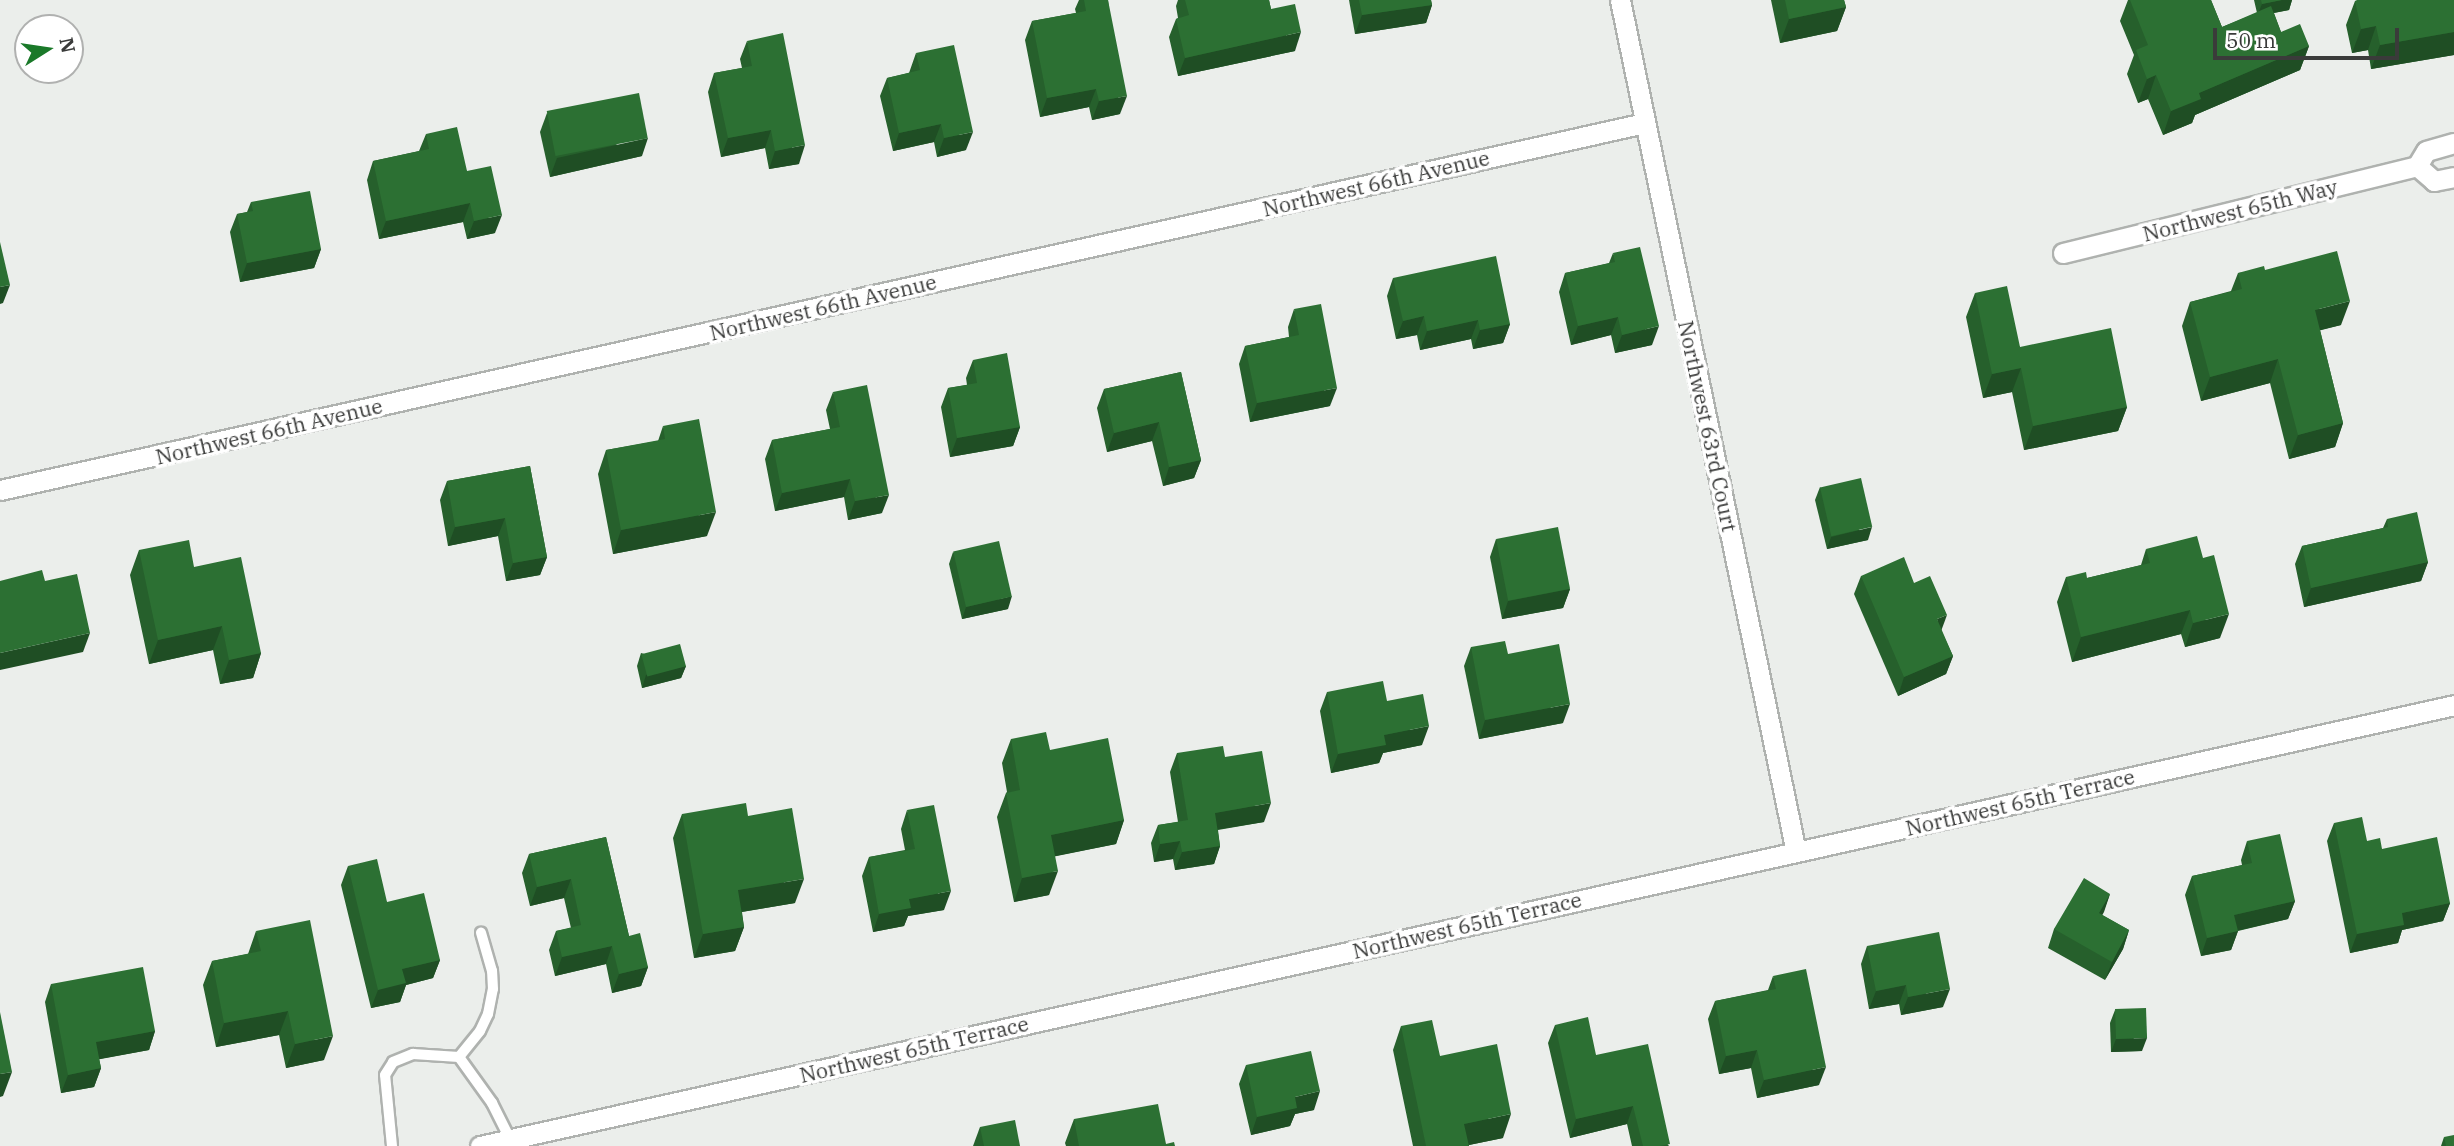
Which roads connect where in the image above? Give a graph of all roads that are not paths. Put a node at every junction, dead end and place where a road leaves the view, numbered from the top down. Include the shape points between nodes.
1 (1620, 0) edge
2 (1645, 123) junction
3 (2454, 143) edge
4 (2417, 166) junction
5 (2454, 177) edge
6 (2063, 253) dead end
7 (0, 490) edge
8 (2454, 705) edge
9 (1796, 852) junction
10 (481, 933) dead end
11 (459, 1057) junction
12 (510, 1139) junction
13 (392, 1146) edge
14 (480, 1146) edge

1 - 2 street, Northwest 63rd Court
2 - 7 street, Northwest 66th Avenue
2 - 9 street, Northwest 63rd Court
3 - 4 street, Northwest 65th Way via 2426,151
4 - 5 street via 2434,181
4 - 6 street, Northwest 65th Way
8 - 9 street, Northwest 65th Terrace
9 - 12 street, Northwest 65th Terrace
10 - 11 lane via 493,989 480,1031
11 - 12 lane via 492,1103
11 - 13 lane via 413,1054 393,1062 385,1075
12 - 14 street, Northwest 65th Terrace

